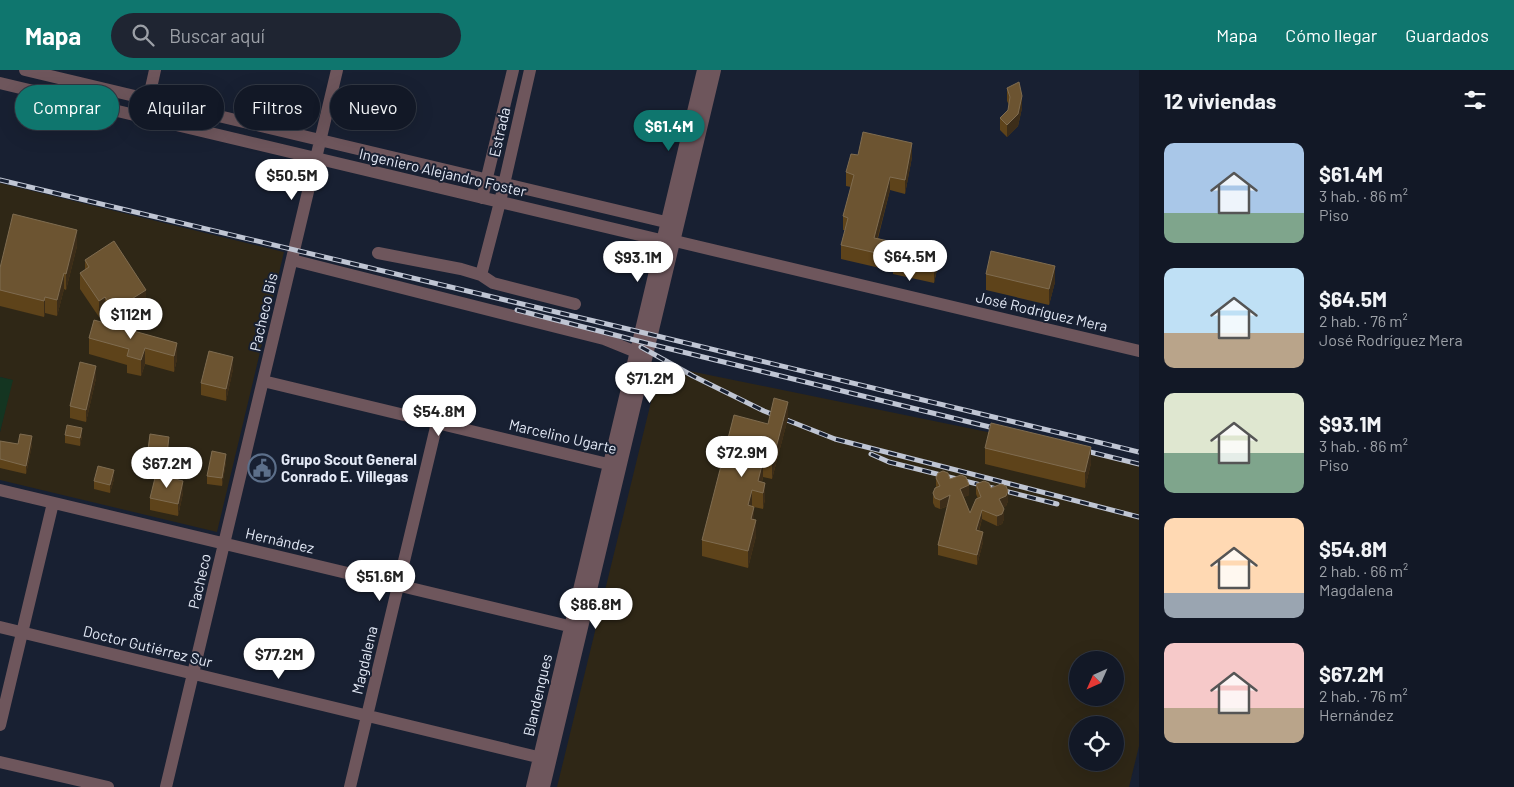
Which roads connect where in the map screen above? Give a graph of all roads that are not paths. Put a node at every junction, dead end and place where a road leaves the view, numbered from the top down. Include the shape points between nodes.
1 (25, 70) edge
2 (155, 70) edge
3 (337, 70) edge
4 (513, 70) edge
5 (530, 70) edge
6 (703, 70) edge
7 (715, 70) edge
8 (0, 83) edge
9 (151, 85) edge
10 (129, 95) edge
11 (129, 113) edge
12 (224, 117) edge
13 (199, 130) edge
14 (320, 140) junction
15 (316, 158) junction
16 (487, 179) junction
17 (504, 184) junction
18 (482, 198) junction
19 (500, 202) junction
20 (673, 223) junction
21 (670, 242) junction
22 (378, 253) dead end
23 (293, 255) junction
24 (481, 275) junction
25 (575, 304) dead end
26 (647, 333) junction
27 (1139, 351) edge
28 (636, 352) junction
29 (263, 381) junction
30 (437, 423) junction
31 (615, 465) junction
32 (0, 490) edge
33 (53, 503) junction
34 (225, 544) junction
35 (398, 585) junction
36 (0, 627) edge
37 (576, 628) junction
38 (22, 632) junction
39 (194, 674) junction
40 (367, 716) junction
41 (0, 725) edge
42 (545, 759) junction
43 (0, 762) edge
44 (108, 787) edge
45 (166, 787) edge
46 (350, 787) edge
47 (532, 787) edge
48 (544, 787) edge

1 - 10 street, Ingeniero Alejandro Foster
2 - 9 street
3 - 14 street, Pacheco Bis
4 - 16 street, Estrada
5 - 17 street, Estrada
6 - 20 street
7 - 20 street
8 - 11 street, Ingeniero Alejandro Foster
12 - 14 street, Ingeniero Alejandro Foster
13 - 15 street, Ingeniero Alejandro Foster
14 - 15 street, Pacheco Bis
14 - 16 street, Ingeniero Alejandro Foster
15 - 18 street, Ingeniero Alejandro Foster
15 - 23 street, Pacheco Bis
16 - 17 street, Ingeniero Alejandro Foster
16 - 18 street, Estrada
17 - 19 street, Estrada
17 - 20 street, Ingeniero Alejandro Foster
18 - 19 street, Ingeniero Alejandro Foster
19 - 21 street, Ingeniero Alejandro Foster
19 - 24 street, Estrada
20 - 21 street
21 - 26 street
21 - 27 street, José Rodríguez Mera
22 - 24 street
23 - 28 street via 604,339
23 - 29 street, Pacheco Bis
24 - 25 street via 493,283
26 - 28 street
26 - 31 street
28 - 31 street
29 - 30 street, Marcelino Ugarte
29 - 34 street, Pacheco
30 - 31 street, Marcelino Ugarte
30 - 35 street, Magdalena
31 - 37 street, Blandengues
32 - 33 street, Hernández
33 - 34 street, Hernández
33 - 38 street
34 - 35 street, Hernández
34 - 39 street, Pacheco
35 - 37 street, Hernández
35 - 40 street, Magdalena
36 - 38 street, Doctor Gutiérrez Sur
37 - 42 street, Blandengues
38 - 39 street, Doctor Gutiérrez Sur
38 - 41 street
39 - 40 street, Doctor Gutiérrez Sur
39 - 45 street, Pacheco
40 - 42 street, Doctor Gutiérrez Sur
40 - 46 street, Magdalena
42 - 47 street, Blandengues
42 - 48 street, Blandengues
43 - 44 street

